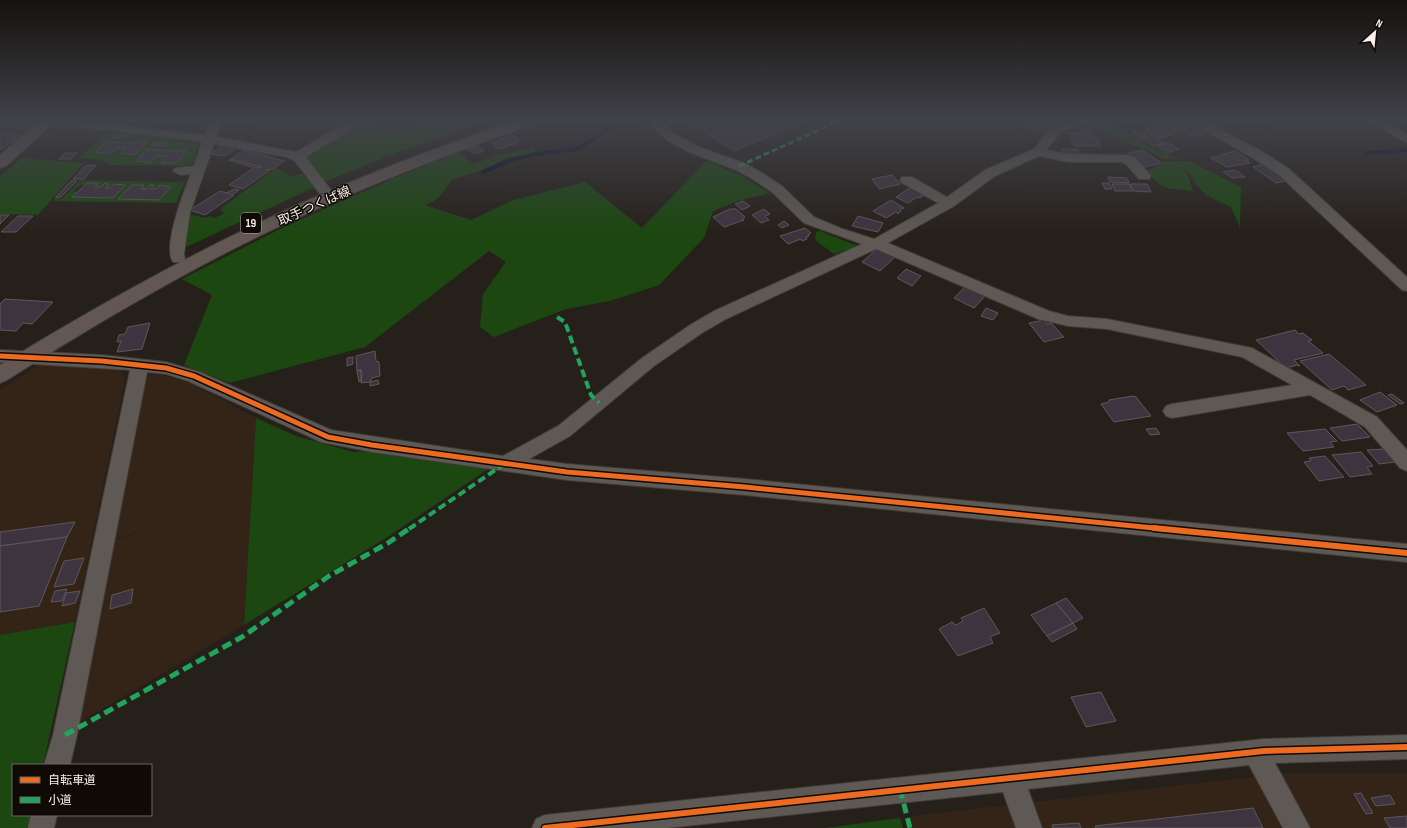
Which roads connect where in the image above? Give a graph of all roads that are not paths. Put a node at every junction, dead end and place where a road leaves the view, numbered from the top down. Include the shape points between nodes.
1 (203, 158) edge
2 (298, 158) edge
3 (402, 158) edge
4 (427, 158) edge
5 (715, 158) edge
6 (1026, 158) edge
7 (1066, 158) edge
8 (1262, 158) edge
9 (200, 169) junction
10 (180, 171) dead end
11 (1144, 176) dead end
12 (907, 180) dead end
13 (324, 190) junction
14 (949, 203) junction
15 (874, 244) junction
16 (178, 259) junction
17 (1407, 286) edge
18 (27, 357) junction
19 (1, 361) edge
20 (140, 364) junction
21 (1312, 388) junction
22 (1172, 411) dead end
23 (1407, 463) edge
24 (504, 464) junction
25 (1407, 553) edge
26 (1407, 747) edge
27 (1255, 752) junction
28 (57, 764) edge
29 (1011, 777) junction
30 (44, 816) edge
31 (41, 828) edge
32 (545, 828) edge
33 (1030, 828) edge
34 (1297, 828) edge

1 - 9 street
2 - 13 street
3 - 13 main road, 取手つくば線 / 19
4 - 18 main road, 取手つくば線 / 19 via 263,229 187,266
5 - 15 street via 754,174 777,189 809,220
6 - 14 street via 985,176
7 - 11 street via 1123,158 1131,161
8 - 17 street via 1282,171
9 - 10 street
9 - 16 street via 183,213
12 - 14 street
13 - 16 main road, 取手つくば線 / 19
14 - 15 street
15 - 21 street via 1044,315 1068,321 1107,324 1237,350 1259,358
15 - 24 street via 720,315 696,329 648,362 564,431
16 - 19 main road, 取手つくば線 / 19 via 62,322
18 - 19 main road, 取手つくば線 / 19
18 - 20 street
20 - 24 street via 194,376 328,437 365,445
20 - 28 street
21 - 22 street
21 - 23 street via 1371,422
24 - 25 street
26 - 27 street
27 - 29 street
27 - 34 street
29 - 32 street
29 - 33 street
30 - 31 street

